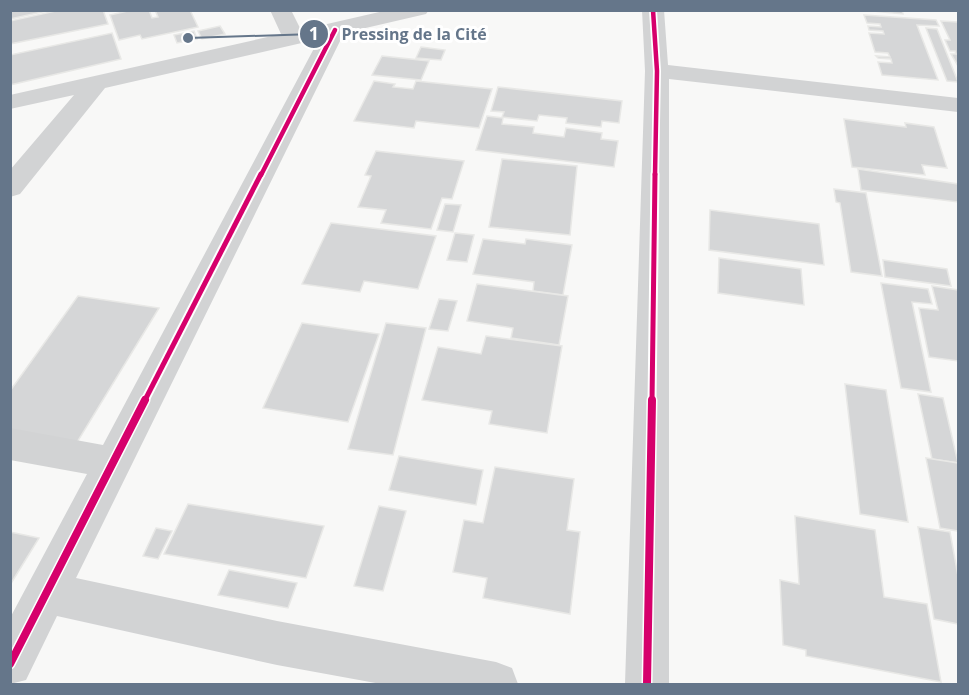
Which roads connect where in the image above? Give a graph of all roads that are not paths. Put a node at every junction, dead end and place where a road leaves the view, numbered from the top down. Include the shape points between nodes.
1 (280, 10) edge
2 (419, 10) edge
3 (653, 10) edge
4 (334, 30) junction
5 (295, 40) junction
6 (657, 70) junction
7 (96, 84) junction
8 (10, 102) edge
9 (958, 105) edge
10 (10, 188) edge
11 (10, 444) edge
12 (112, 463) junction
13 (48, 593) junction
14 (10, 664) edge
15 (496, 684) edge
16 (647, 684) edge

1 - 5 street
2 - 4 street
3 - 6 street
4 - 5 street
4 - 12 street
5 - 7 street
6 - 9 street
6 - 16 street
7 - 8 street
7 - 10 street
11 - 12 street
12 - 13 street
13 - 14 street
13 - 15 street via 277,643

